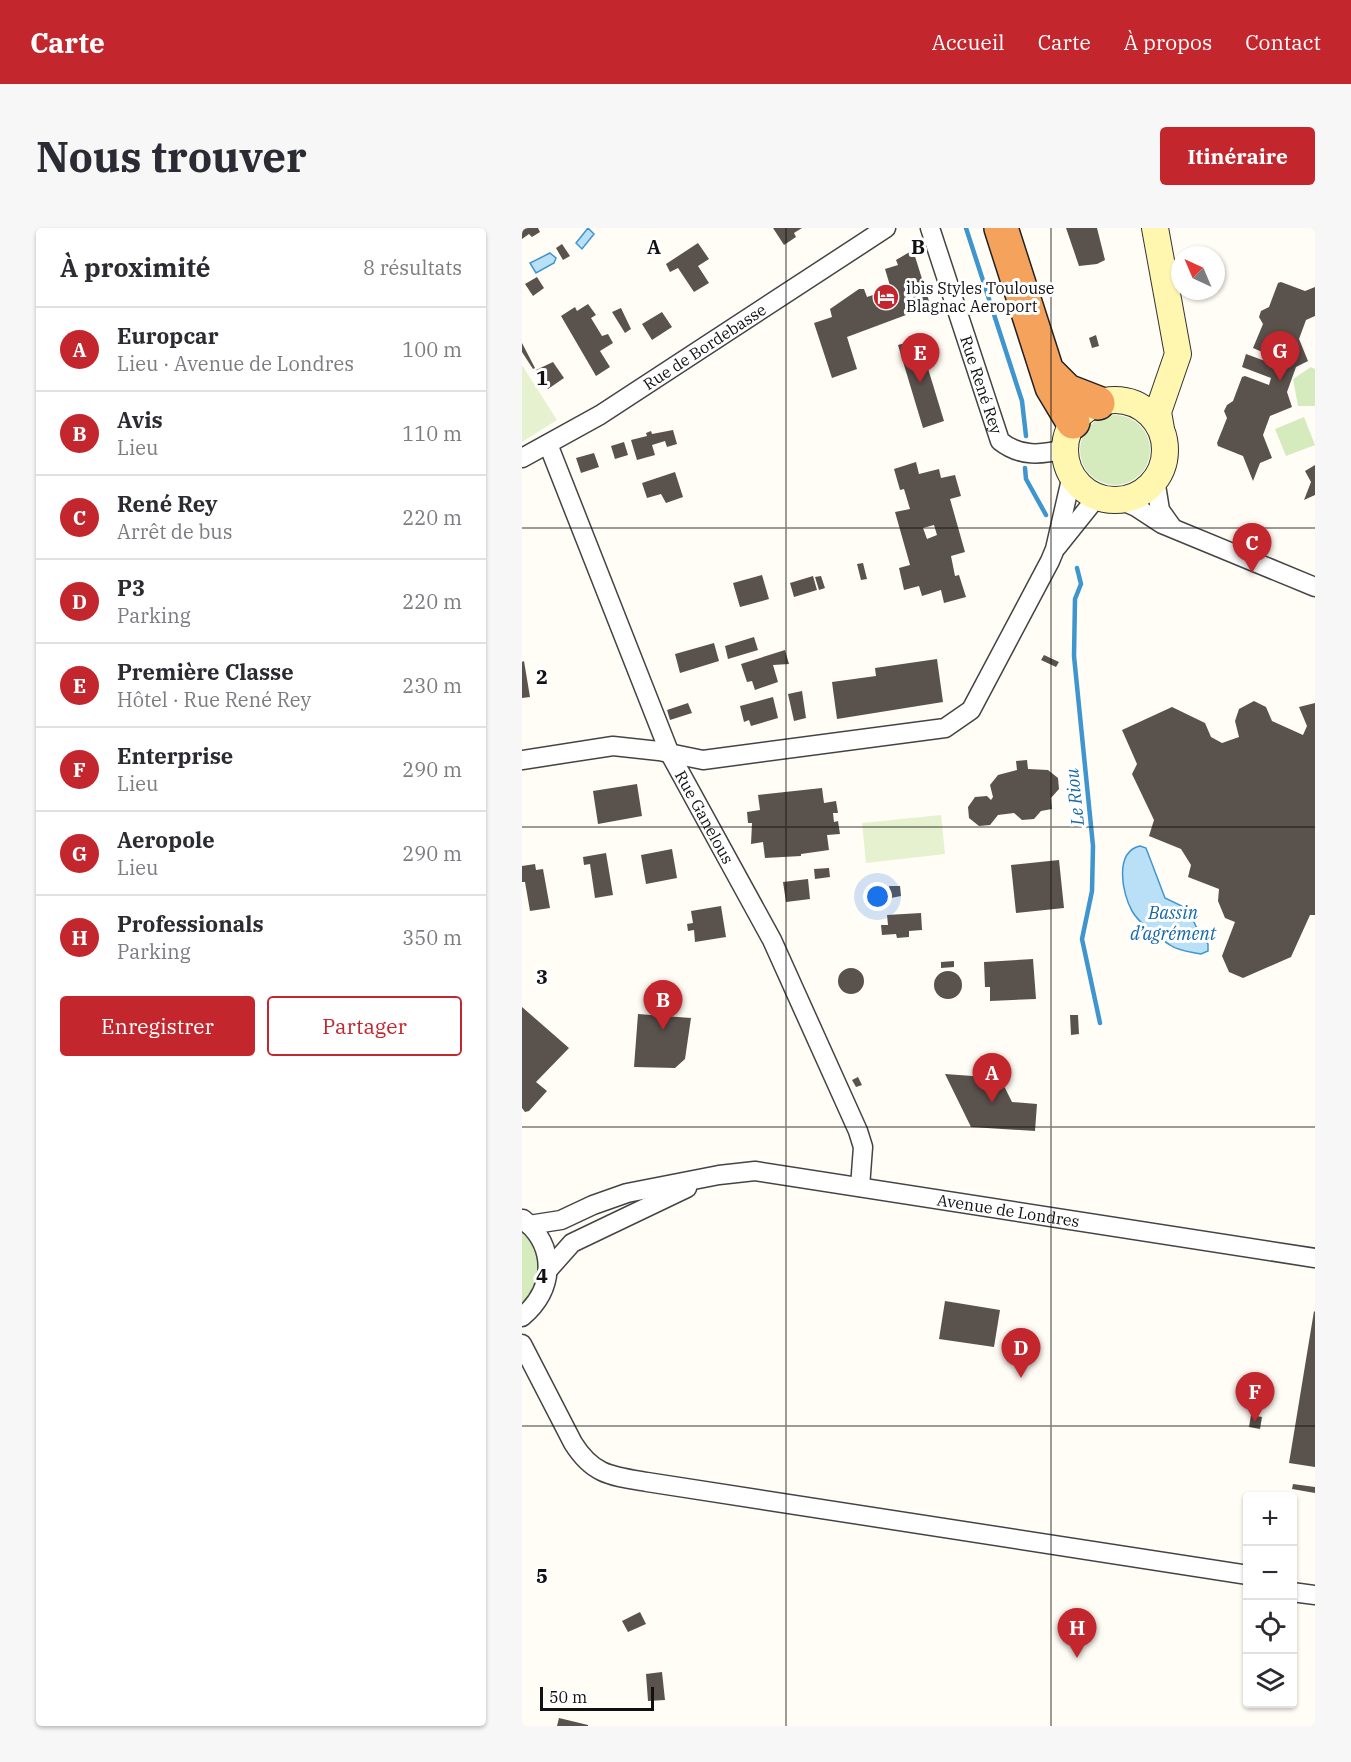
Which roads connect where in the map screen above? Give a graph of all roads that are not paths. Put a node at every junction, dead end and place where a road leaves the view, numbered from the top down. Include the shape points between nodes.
1 (886, 228) edge
2 (930, 228) edge
3 (1001, 228) edge
4 (1155, 228) edge
5 (1173, 334) junction
6 (1050, 374) junction
7 (1114, 402) junction
8 (1161, 429) junction
9 (1069, 435) junction
10 (548, 444) junction
11 (522, 458) edge
12 (1072, 475) junction
13 (1155, 479) junction
14 (1108, 499) junction
15 (1173, 528) junction
16 (1055, 549) junction
17 (1315, 587) edge
18 (670, 754) junction
19 (522, 760) edge
20 (701, 1180) junction
21 (860, 1187) junction
22 (526, 1222) edge
23 (1315, 1258) edge
24 (548, 1270) junction
25 (522, 1317) edge
26 (522, 1344) edge
27 (1160, 1561) junction
28 (1243, 1574) edge
29 (1243, 1583) edge
30 (1297, 1583) edge
31 (1315, 1585) edge
32 (1297, 1593) edge
33 (1315, 1595) edge

1 - 10 street, Rue de Bordebasse via 702,350
2 - 9 street, Rue René Rey via 1000,441 1018,452 1039,454
3 - 6 highway
4 - 5 street
5 - 7 street via 1158,381
5 - 8 street via 1178,354 1158,412
6 - 7 highway via 1067,391
6 - 9 highway
7 - 8 street via 1145,409
7 - 9 street
8 - 13 street via 1166,456
9 - 12 street
10 - 11 street, Rue de Bordebasse
10 - 18 street, Rue Ganelous
12 - 14 street via 1083,489
12 - 16 street
13 - 14 street via 1138,495
13 - 15 street via 1161,510
14 - 15 street
14 - 16 street
15 - 17 street
16 - 18 street via 971,710 945,728 704,760
18 - 19 street via 613,746
18 - 21 street, Rue Ganelous via 772,940 812,1026 863,1146
20 - 21 street, Avenue de Londres via 754,1171
20 - 22 street, Avenue de Londres via 627,1193 561,1220
20 - 24 street, Avenue de Londres via 572,1243
21 - 23 street, Avenue de Londres
22 - 24 street via 543,1242
24 - 25 street via 543,1292
26 - 27 street via 573,1443 596,1470 658,1484
27 - 28 street
27 - 29 street via 1180,1573
30 - 31 street
32 - 33 street

